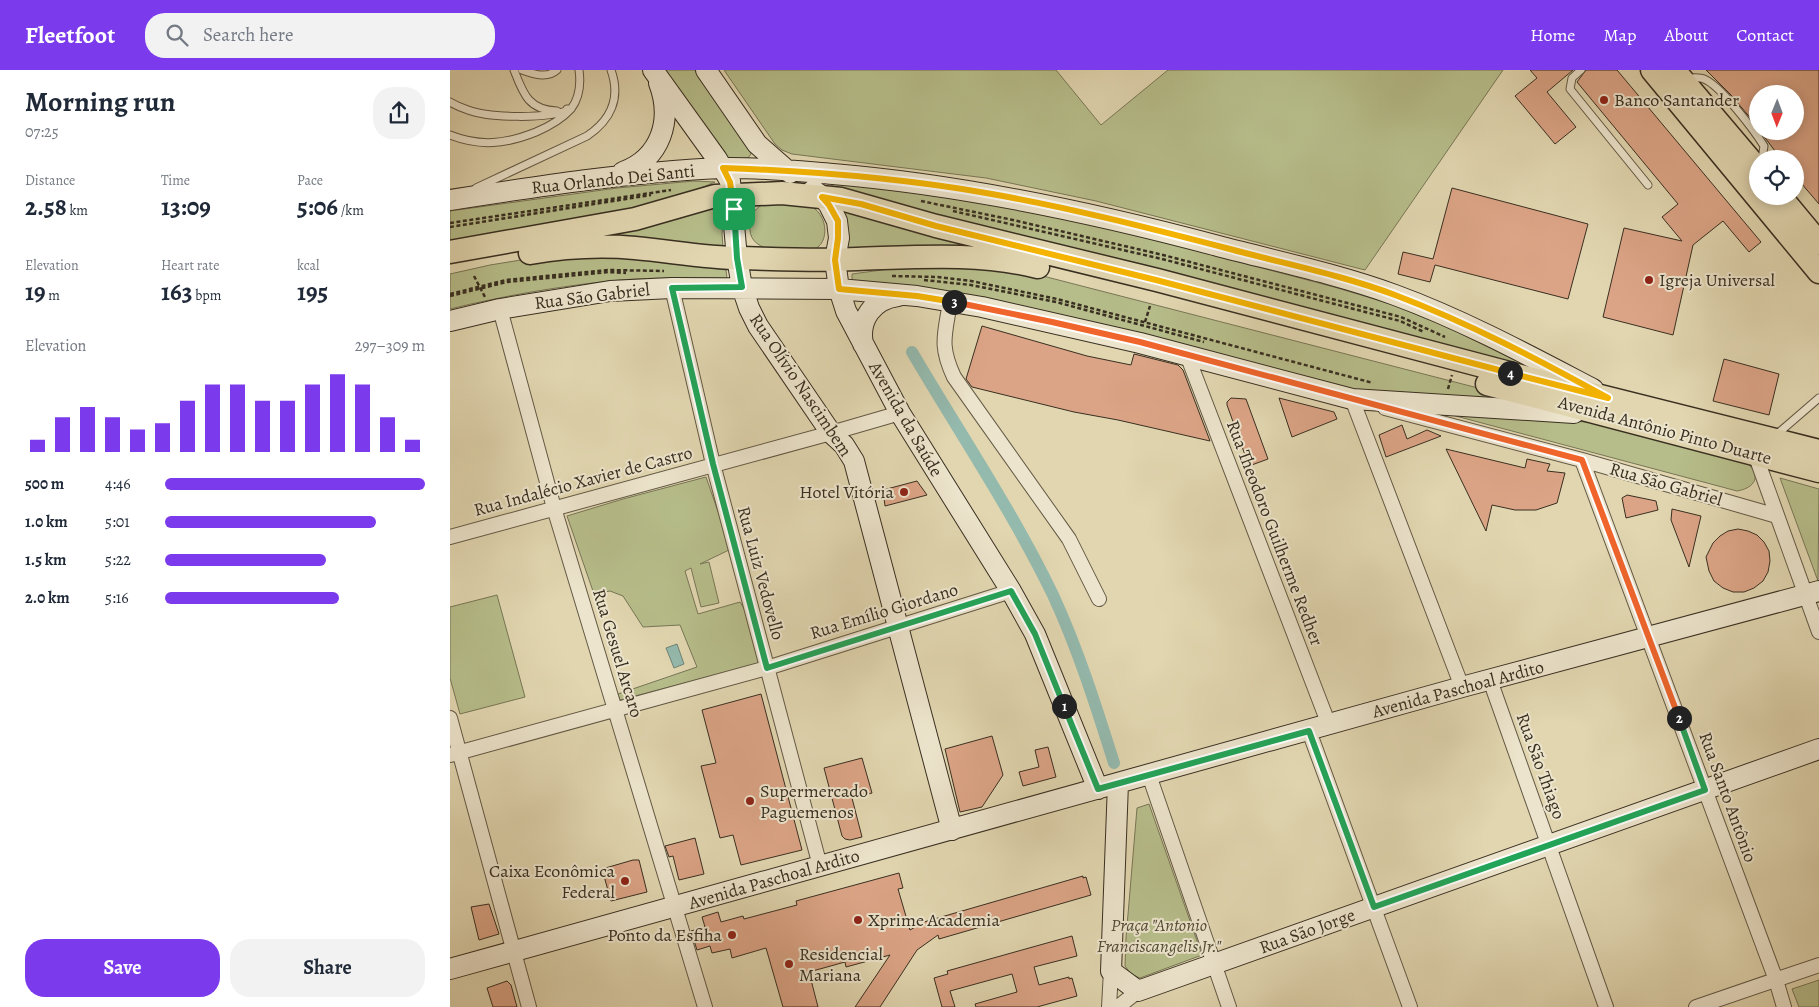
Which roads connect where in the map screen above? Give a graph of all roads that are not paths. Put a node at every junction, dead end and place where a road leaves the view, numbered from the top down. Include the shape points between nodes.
1 (514, 70) edge
2 (522, 70) edge
3 (556, 70) edge
4 (579, 70) edge
5 (611, 70) edge
6 (706, 70) edge
7 (1581, 70) edge
8 (1652, 70) edge
9 (654, 71) edge
10 (1678, 74) edge
11 (450, 102) edge
12 (571, 109) junction
13 (450, 135) edge
14 (1763, 150) edge
15 (1749, 158) edge
16 (723, 168) junction
17 (786, 170) junction
18 (611, 177) junction
19 (1648, 186) dead end
20 (732, 194) junction
21 (822, 197) junction
22 (450, 200) edge
23 (1787, 205) edge
24 (1819, 243) edge
25 (450, 252) edge
26 (737, 258) junction
27 (835, 260) junction
28 (450, 268) edge
29 (1819, 272) edge
30 (742, 287) junction
31 (672, 288) junction
32 (839, 289) junction
33 (904, 295) junction
34 (950, 302) junction
35 (494, 306) junction
36 (450, 321) edge
37 (863, 346) junction
38 (1187, 355) junction
39 (1819, 398) edge
40 (1352, 399) junction
41 (1608, 406) junction
42 (900, 413) junction
43 (831, 433) junction
44 (1772, 439) junction
45 (1755, 454) junction
46 (1818, 454) edge
47 (1582, 460) junction
48 (713, 464) junction
49 (554, 508) junction
50 (1777, 516) junction
51 (450, 537) edge
52 (1011, 591) junction
53 (1813, 593) edge
54 (1099, 599) dead end
55 (897, 627) junction
56 (1819, 632) edge
57 (1648, 637) junction
58 (767, 668) junction
59 (1490, 680) junction
60 (1462, 687) junction
61 (615, 710) junction
62 (450, 718) edge
63 (1329, 725) junction
64 (1309, 731) junction
65 (1819, 749) edge
66 (454, 754) edge
67 (1149, 775) junction
68 (1118, 783) junction
69 (1098, 789) junction
70 (1705, 790) junction
71 (1118, 804) junction
72 (952, 830) junction
73 (1548, 845) junction
74 (820, 866) junction
75 (674, 906) junction
76 (1374, 907) junction
77 (513, 952) junction
78 (1214, 965) junction
79 (1819, 965) edge
80 (450, 969) edge
81 (1111, 971) junction
82 (1776, 980) junction
83 (1138, 991) junction
84 (529, 1007) edge
85 (705, 1007) edge
86 (1109, 1007) edge
87 (1118, 1007) edge
88 (1229, 1007) edge
89 (1410, 1007) edge
90 (1606, 1007) edge
91 (1696, 1007) edge
92 (1784, 1007) edge

1 - 12 lane via 520,87 533,105 549,111
2 - 3 lane via 549,75
4 - 12 lane via 580,90
5 - 22 lane via 614,77 613,105 600,128
6 - 17 main road, Avenida da Saúde via 757,144
7 - 19 lane via 1572,78 1570,89
8 - 29 main road
9 - 16 main road
9 - 18 main road via 664,106 661,137 647,159 637,167
10 - 14 lane via 1703,78 1715,86 1757,134
10 - 15 main road
11 - 12 lane via 469,111 487,114 544,116
12 - 13 lane via 547,127 510,141 486,143
16 - 17 main road, Rua Orlando Dei Santi
16 - 18 main road, Rua Orlando Dei Santi
16 - 20 main road
17 - 21 main road, Avenida da Saúde
17 - 41 main road, Rua Orlando Dei Santi via 887,178 986,193 1097,215 1342,278 1395,295 1507,343
18 - 22 main road, Rua Orlando Dei Santi
20 - 21 main road, Avenida Antônio Pinto Duarte via 782,193
20 - 25 main road, Avenida Antônio Pinto Duarte via 635,219
20 - 26 main road
21 - 27 main road, Avenida da Saúde via 838,221
21 - 41 main road, Avenida Antônio Pinto Duarte via 861,204 1457,360
23 - 24 main road
26 - 27 main road, Avenida Antônio Pinto Duarte
26 - 28 main road, Avenida Antônio Pinto Duarte via 629,247 579,247 551,249
26 - 30 main road, Rua Olívio Nascimbem
27 - 32 main road, Avenida da Saúde
27 - 41 main road, Avenida Antônio Pinto Duarte via 968,256 1015,261
30 - 31 main road, Rua São Gabriel
30 - 32 main road, Rua São Gabriel
30 - 43 main road, Rua Olívio Nascimbem via 758,326
31 - 35 main road, Rua São Gabriel via 610,291
31 - 48 street, Rua Luiz Vedovello
32 - 33 main road, Rua São Gabriel
32 - 37 main road, Avenida da Saúde
33 - 34 main road, Rua São Gabriel
33 - 37 main road via 892,296 873,306 861,330
34 - 38 main road, Rua São Gabriel via 1044,320
34 - 54 street via 943,344 954,377 1069,540
35 - 36 main road, Rua São Gabriel
35 - 49 street, Rua Gesuel Arcaro
37 - 42 main road, Avenida da Saúde
38 - 40 main road, Rua São Gabriel
38 - 63 street, Rua Theodoro Guilherme Redher
39 - 44 lane
40 - 41 main road, Rua São Gabriel
40 - 47 street, Rua São Gabriel
40 - 60 street
41 - 44 main road, Avenida Antônio Pinto Duarte
41 - 45 main road, Avenida Antônio Pinto Duarte
42 - 43 street, Rua Indalécio Xavier de Castro
42 - 52 main road, Avenida da Saúde
43 - 48 street, Rua Indalécio Xavier de Castro
43 - 55 main road, Rua Olívio Nascimbem via 854,461
44 - 46 main road, Avenida Antônio Pinto Duarte
45 - 46 main road, Avenida Antônio Pinto Duarte
45 - 50 street
47 - 50 street, Rua São Gabriel
47 - 57 street, Rua Santo Antônio
48 - 49 street, Rua Indalécio Xavier de Castro
48 - 58 street, Rua Luiz Vedovello
49 - 51 street, Rua Indalécio Xavier de Castro
49 - 61 street, Rua Gesuel Arcaro
50 - 53 street
52 - 55 street, Rua Emílio Giordano
52 - 69 main road, Avenida da Saúde via 1035,634
53 - 56 street
53 - 57 main road, Avenida Paschoal Ardito
55 - 58 street, Rua Emílio Giordano
55 - 72 main road, Rua Olívio Nascimbem
57 - 59 main road, Avenida Paschoal Ardito
57 - 70 street, Rua Santo Antônio
58 - 61 street, Rua Emílio Giordano
58 - 74 street, Rua Luiz Vedovello
59 - 60 main road, Avenida Paschoal Ardito
59 - 73 street, Rua São Thiago
60 - 63 main road, Avenida Paschoal Ardito
61 - 66 street, Rua Emílio Giordano
61 - 75 street, Rua Gesuel Arcaro
62 - 66 street
63 - 64 main road, Avenida Paschoal Ardito
64 - 67 main road, Avenida Paschoal Ardito
64 - 76 street
65 - 70 main road, Rua São Jorge
66 - 77 street
67 - 68 main road, Avenida Paschoal Ardito
67 - 78 street
68 - 69 main road, Avenida Paschoal Ardito
68 - 71 main road
69 - 71 main road via 1112,795
69 - 72 main road, Avenida Paschoal Ardito
70 - 73 main road, Rua São Jorge
70 - 82 street, Rua Santo Antônio
71 - 81 main road
72 - 74 main road, Avenida Paschoal Ardito
73 - 76 main road, Rua São Jorge
73 - 90 street, Rua São Thiago
74 - 75 main road, Avenida Paschoal Ardito
75 - 77 main road, Avenida Paschoal Ardito
75 - 85 street, Rua Gesuel Arcaro
76 - 78 main road, Rua São Jorge
76 - 89 street
77 - 80 main road, Avenida Paschoal Ardito
77 - 84 street
78 - 83 main road, Rua São Jorge
78 - 88 street
79 - 82 street
81 - 83 main road
81 - 86 street
82 - 91 street
82 - 92 street, Rua Santo Antônio
83 - 87 street

